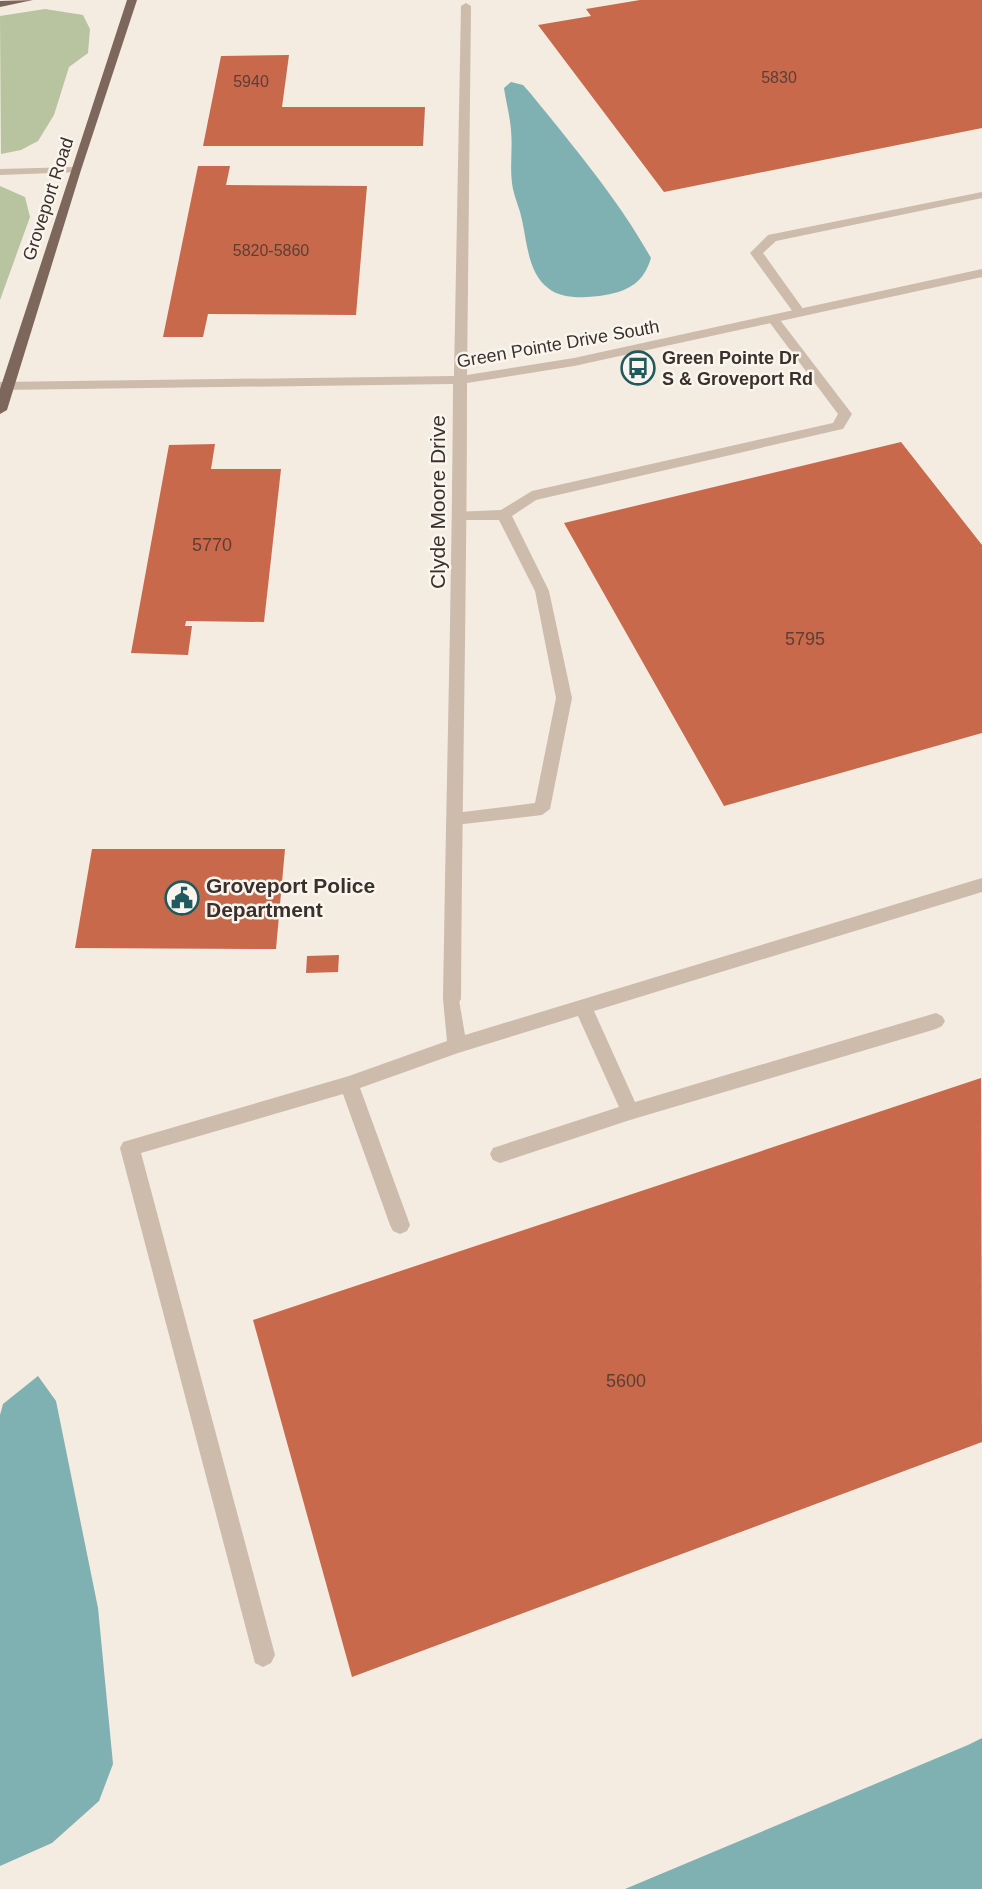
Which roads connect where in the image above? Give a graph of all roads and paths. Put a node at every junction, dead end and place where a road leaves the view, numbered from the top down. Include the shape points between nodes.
1 (28, 0) edge
2 (132, 0) edge
3 (467, 3) edge
4 (0, 4) edge
5 (75, 170) junction
6 (0, 172) edge
7 (982, 195) edge
8 (982, 273) edge
9 (800, 313) junction
10 (773, 319) junction
11 (460, 380) junction
12 (3, 386) edge
13 (0, 410) edge
14 (460, 515) junction
15 (504, 515) junction
16 (455, 819) junction
17 (982, 885) edge
18 (583, 1007) junction
19 (936, 1021) dead end
20 (457, 1045) junction
21 (349, 1084) junction
22 (630, 1112) junction
23 (500, 1154) dead end
24 (400, 1225) dead end
25 (264, 1655) dead end

1 - 4 main road
2 - 5 main road, Groveport Road
3 - 11 street, Clyde Moore Drive
5 - 6 street
5 - 12 main road, Groveport Road
7 - 9 street via 772,238 756,253
8 - 9 street, Green Pointe Drive South
9 - 10 street, Green Pointe Drive South
10 - 11 street, Green Pointe Drive South via 574,362
10 - 15 street via 845,414 838,426 532,496
11 - 12 street, Green Pointe Drive South
11 - 14 street, Clyde Moore Drive
12 - 13 main road, Groveport Road
14 - 15 street
14 - 16 street, Clyde Moore Drive
15 - 16 street via 542,591 564,698 542,809
16 - 20 street, Clyde Moore Drive via 452,999
17 - 18 street
18 - 20 street
18 - 22 street
19 - 22 street
20 - 21 street
21 - 24 street
21 - 25 street via 130,1148
22 - 23 street

